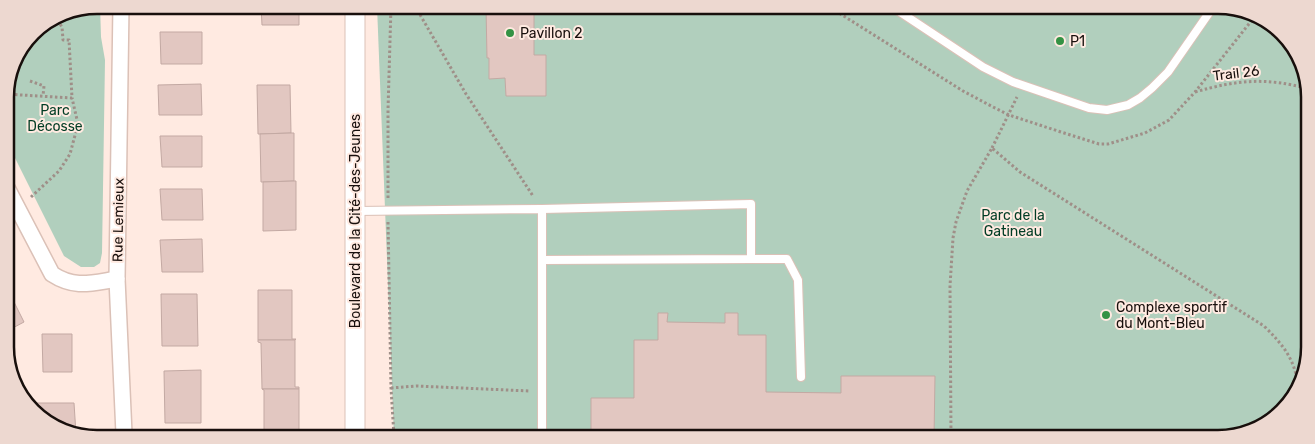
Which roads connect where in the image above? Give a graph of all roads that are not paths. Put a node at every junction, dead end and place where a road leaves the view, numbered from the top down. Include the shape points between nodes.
1 (121, 14) edge
2 (355, 14) edge
3 (903, 14) edge
4 (1209, 14) edge
5 (14, 201) edge
6 (542, 209) junction
7 (356, 211) junction
8 (752, 259) junction
9 (542, 260) junction
10 (117, 280) junction
11 (802, 377) dead end
12 (124, 430) edge
13 (355, 430) edge
14 (542, 430) edge

1 - 10 street, Rue Lemieux
2 - 7 street, Boulevard de la Cité-des-Jeunes
3 - 4 lane via 983,67 1022,86 1100,110 1118,109 1140,98 1168,72
5 - 10 street via 52,274 63,282 79,285
6 - 7 lane
6 - 8 lane via 751,204
6 - 9 lane
7 - 13 street, Boulevard de la Cité-des-Jeunes
8 - 9 lane
8 - 11 lane via 787,259 798,280
9 - 14 lane
10 - 12 street, Rue Lemieux

